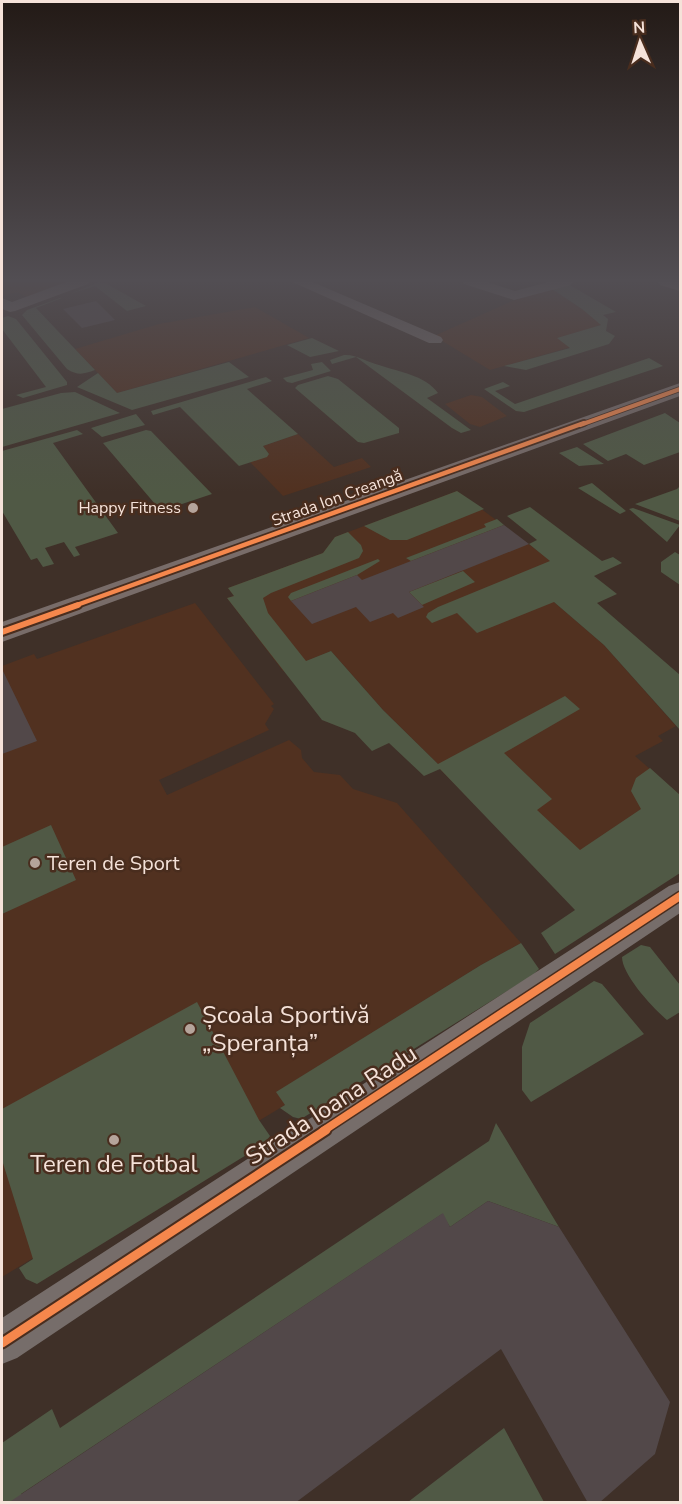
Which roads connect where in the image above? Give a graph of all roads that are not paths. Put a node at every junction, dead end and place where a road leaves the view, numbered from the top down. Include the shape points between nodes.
1 (681, 389) edge
2 (2, 633) edge
3 (681, 897) edge
4 (2, 1343) edge

1 - 2 main road, Strada Ion Creangă
3 - 4 street, Strada Ioana Radu

